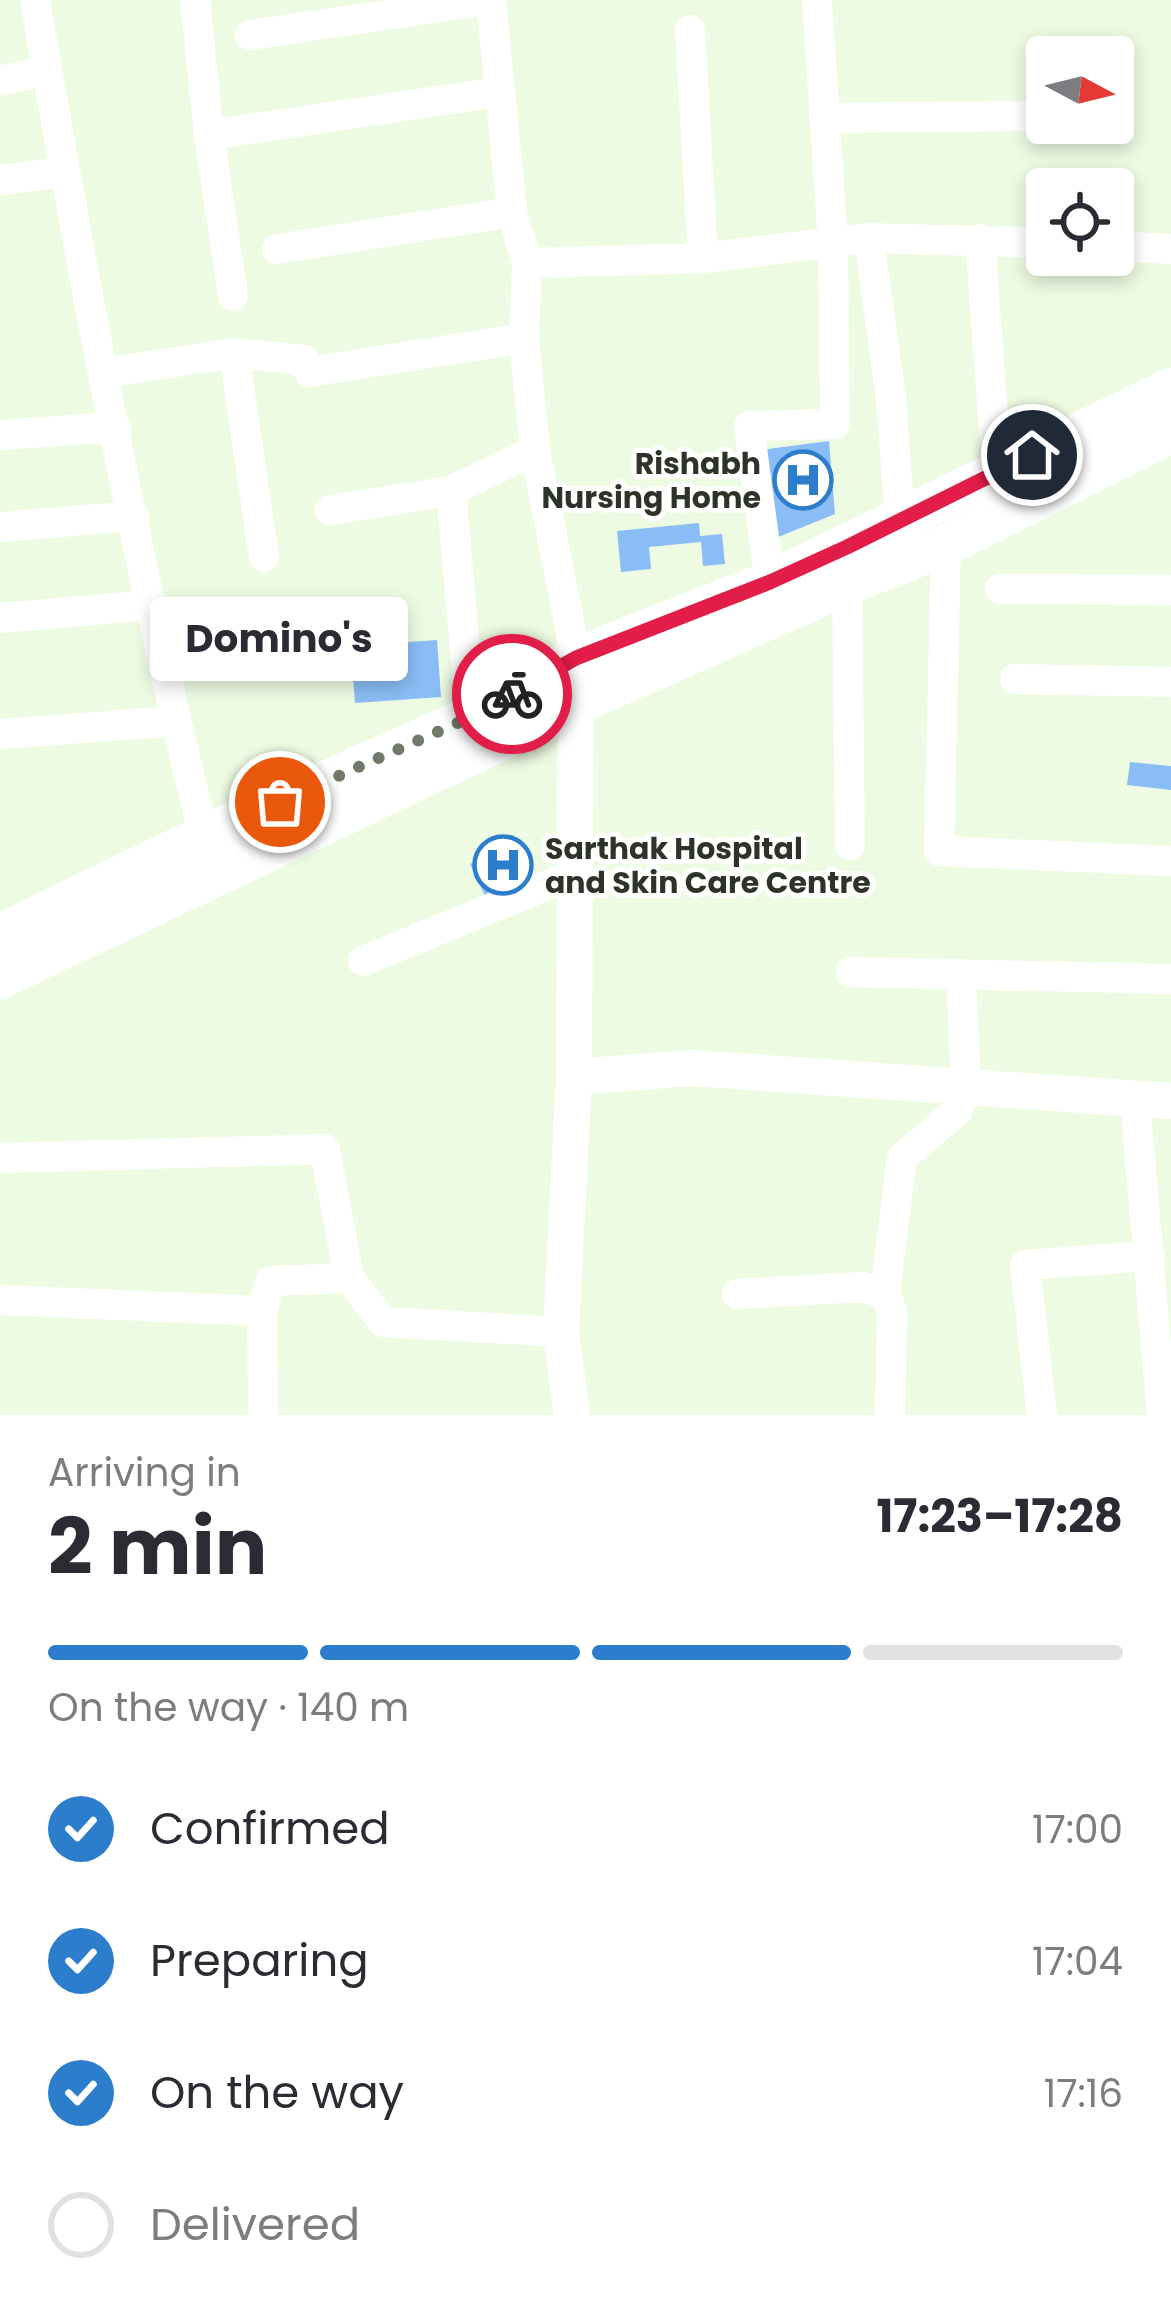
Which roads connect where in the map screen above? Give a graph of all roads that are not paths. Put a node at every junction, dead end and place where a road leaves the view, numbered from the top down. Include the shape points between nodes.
1 (35, 0) edge
2 (195, 0) edge
3 (489, 0) edge
4 (817, 0) edge
5 (690, 30) dead end
6 (250, 35) dead end
7 (47, 70) junction
8 (0, 81) edge
9 (498, 92) junction
10 (1023, 116) dead end
11 (825, 118) junction
12 (209, 135) junction
13 (64, 172) junction
14 (0, 180) edge
15 (512, 212) junction
16 (869, 238) junction
17 (980, 239) junction
18 (1026, 242) edge
19 (833, 244) junction
20 (1134, 247) edge
21 (277, 249) dead end
22 (1171, 249) edge
23 (703, 258) junction
24 (526, 263) junction
25 (233, 296) dead end
26 (524, 338) junction
27 (234, 353) junction
28 (105, 373) junction
29 (1171, 389) edge
30 (116, 427) junction
31 (1171, 432) edge
32 (0, 435) edge
33 (535, 450) junction
34 (997, 471) junction
35 (451, 491) junction
36 (330, 510) dead end
37 (134, 516) junction
38 (899, 519) junction
39 (0, 527) edge
40 (946, 545) junction
41 (263, 557) dead end
42 (770, 582) junction
43 (847, 584) junction
44 (1000, 589) dead end
45 (1171, 590) edge
46 (152, 605) junction
47 (0, 618) edge
48 (576, 658) junction
49 (1015, 679) dead end
50 (1171, 682) edge
51 (576, 704) junction
52 (471, 717) junction
53 (176, 722) junction
54 (0, 734) edge
55 (204, 836) junction
56 (850, 845) dead end
57 (1171, 861) edge
58 (577, 873) junction
59 (0, 935) edge
60 (363, 962) dead end
61 (851, 972) dead end
62 (961, 974) junction
63 (0, 978) edge
64 (1171, 979) edge
65 (574, 1076) junction
66 (966, 1087) junction
67 (1153, 1100) edge
68 (0, 1158) edge
69 (1150, 1256) junction
70 (349, 1278) junction
71 (737, 1294) dead end
72 (885, 1294) junction
73 (0, 1300) edge
74 (262, 1312) junction
75 (561, 1332) junction
76 (263, 1415) edge
77 (572, 1415) edge
78 (890, 1415) edge
79 (1042, 1415) edge
80 (1162, 1415) edge

1 - 7 street
2 - 12 street
3 - 6 street
3 - 9 street
4 - 11 street
5 - 23 street
7 - 8 street
7 - 13 street
9 - 12 street
9 - 15 street
10 - 11 street
11 - 19 street
12 - 25 street
13 - 14 street
13 - 28 street
15 - 21 street
15 - 24 street
16 - 17 street
16 - 19 street
16 - 38 street
17 - 18 street
17 - 34 street
19 - 23 street
19 - 42 street via 836,424 749,425
20 - 22 street
23 - 24 street
24 - 26 street
26 - 27 street via 309,372 304,360
26 - 33 street
27 - 28 street
27 - 41 street
28 - 30 street
29 - 34 main road
30 - 32 street
30 - 37 street
31 - 40 main road
33 - 35 street
33 - 48 street
34 - 38 main road
35 - 36 street
35 - 52 street
37 - 39 street
37 - 46 street
38 - 42 main road
40 - 43 main road
40 - 57 street via 939,851
42 - 48 main road
43 - 51 main road
43 - 56 street
44 - 45 street
46 - 47 street
46 - 53 street
48 - 51 street
48 - 52 main road
49 - 50 street
51 - 58 street
51 - 63 main road
52 - 55 main road
53 - 54 street
53 - 55 street
55 - 59 main road
58 - 60 street
58 - 65 street
61 - 62 street
62 - 64 street
62 - 66 street
65 - 66 street via 691,1068
65 - 75 street
66 - 67 street
66 - 72 street via 957,1111 902,1159
67 - 69 street
68 - 70 street via 325,1149
69 - 79 street via 1025,1265
69 - 80 street
70 - 74 street via 270,1281
70 - 75 street via 383,1322
71 - 72 street via 862,1287
72 - 78 street via 892,1310
73 - 74 street
74 - 76 street
75 - 77 street

